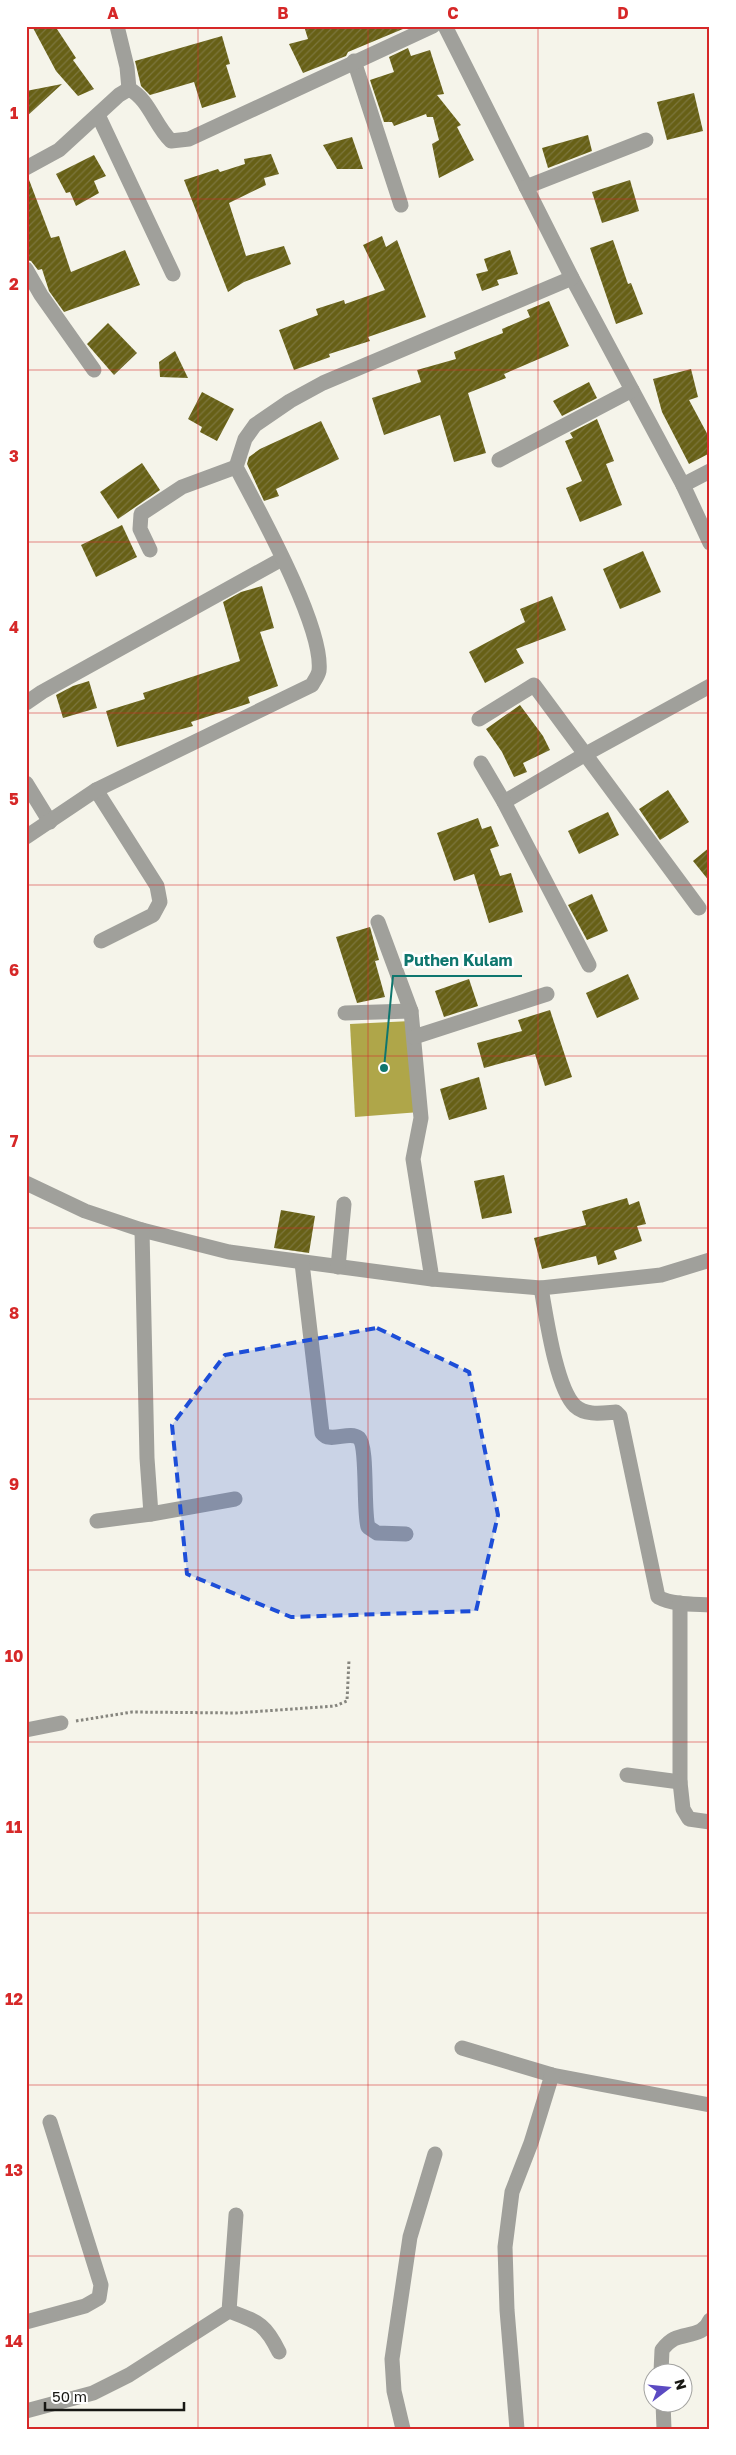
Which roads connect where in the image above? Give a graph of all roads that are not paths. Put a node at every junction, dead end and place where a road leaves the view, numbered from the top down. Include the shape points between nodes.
1 (117, 26) edge
2 (433, 26) edge
3 (445, 26) edge
4 (354, 62) junction
5 (129, 89) junction
6 (98, 115) junction
7 (646, 140) dead end
8 (26, 168) edge
9 (526, 187) junction
10 (402, 205) dead end
11 (26, 268) edge
12 (172, 274) dead end
13 (572, 278) junction
14 (94, 370) dead end
15 (632, 390) junction
16 (499, 460) dead end
17 (236, 467) junction
18 (710, 471) edge
19 (683, 485) junction
20 (710, 543) edge
21 (150, 550) dead end
22 (282, 559) junction
23 (710, 686) edge
24 (26, 704) edge
25 (478, 719) dead end
26 (584, 755) junction
27 (481, 763) dead end
28 (26, 783) edge
29 (96, 790) junction
30 (504, 802) junction
31 (50, 822) junction
32 (26, 837) edge
33 (699, 908) dead end
34 (378, 922) dead end
35 (101, 941) dead end
36 (589, 965) dead end
37 (547, 994) dead end
38 (411, 1011) junction
39 (345, 1013) dead end
40 (414, 1037) junction
41 (26, 1183) edge
42 (344, 1204) dead end
43 (142, 1230) junction
44 (710, 1260) edge
45 (302, 1263) junction
46 (338, 1267) junction
47 (432, 1279) junction
48 (542, 1288) junction
49 (235, 1499) dead end
50 (151, 1514) junction
51 (97, 1521) dead end
52 (406, 1534) dead end
53 (680, 1603) junction
54 (710, 1605) edge
55 (61, 1723) road end
56 (26, 1730) edge
57 (628, 1775) dead end
58 (680, 1782) junction
59 (710, 1822) edge
60 (462, 2048) dead end
61 (552, 2075) junction
62 (710, 2105) edge
63 (50, 2122) dead end
64 (435, 2154) dead end
65 (236, 2215) dead end
66 (229, 2311) junction
67 (710, 2320) edge
68 (26, 2322) edge
69 (278, 2352) dead end
70 (661, 2362) edge
71 (26, 2411) edge
72 (663, 2412) edge
73 (403, 2429) edge
74 (517, 2429) edge
75 (664, 2429) edge

1 - 5 street
2 - 4 street
3 - 9 street
4 - 5 street via 189,139 171,142 161,132 143,101
4 - 10 street
5 - 6 street
6 - 8 street via 59,150
6 - 12 street
7 - 9 street
9 - 13 street
11 - 14 street
13 - 15 street
13 - 17 street via 323,383 290,401 254,425 245,439
15 - 16 street
15 - 19 street
17 - 21 street via 182,487 141,514 140,529
17 - 22 street
18 - 19 street
19 - 20 street
22 - 24 street via 42,692
22 - 29 street via 305,611 317,652 319,673 312,685
23 - 26 street
25 - 26 street via 534,685
26 - 30 street
26 - 33 street
27 - 30 street
28 - 31 street
29 - 31 street
29 - 35 street via 157,886 160,902 153,915
30 - 36 street
31 - 32 street
34 - 38 street
37 - 40 street
38 - 39 street
38 - 40 street
40 - 47 street via 421,1118 413,1159
41 - 43 street via 85,1211
42 - 46 street
43 - 45 street via 229,1252
43 - 50 street
44 - 48 street via 662,1275
45 - 46 street
45 - 52 street via 322,1433 328,1437 352,1436 362,1442 368,1527 377,1533
46 - 47 street
47 - 48 street
48 - 53 street via 549,1332 565,1393 576,1407 589,1413 616,1412 620,1416 658,1597
49 - 50 street
50 - 51 street
53 - 54 street
53 - 58 street
55 - 56 street
57 - 58 street
58 - 59 street via 683,1809 689,1819
60 - 61 street
61 - 62 street
61 - 74 street via 512,2192 505,2247
63 - 68 street via 101,2284 99,2298 85,2306
64 - 73 street via 410,2237 392,2359 394,2391
65 - 66 street
66 - 69 street via 254,2320 270,2333
66 - 71 street via 129,2375 94,2393
67 - 70 street via 708,2326 695,2334 673,2339 662,2350
72 - 75 street

